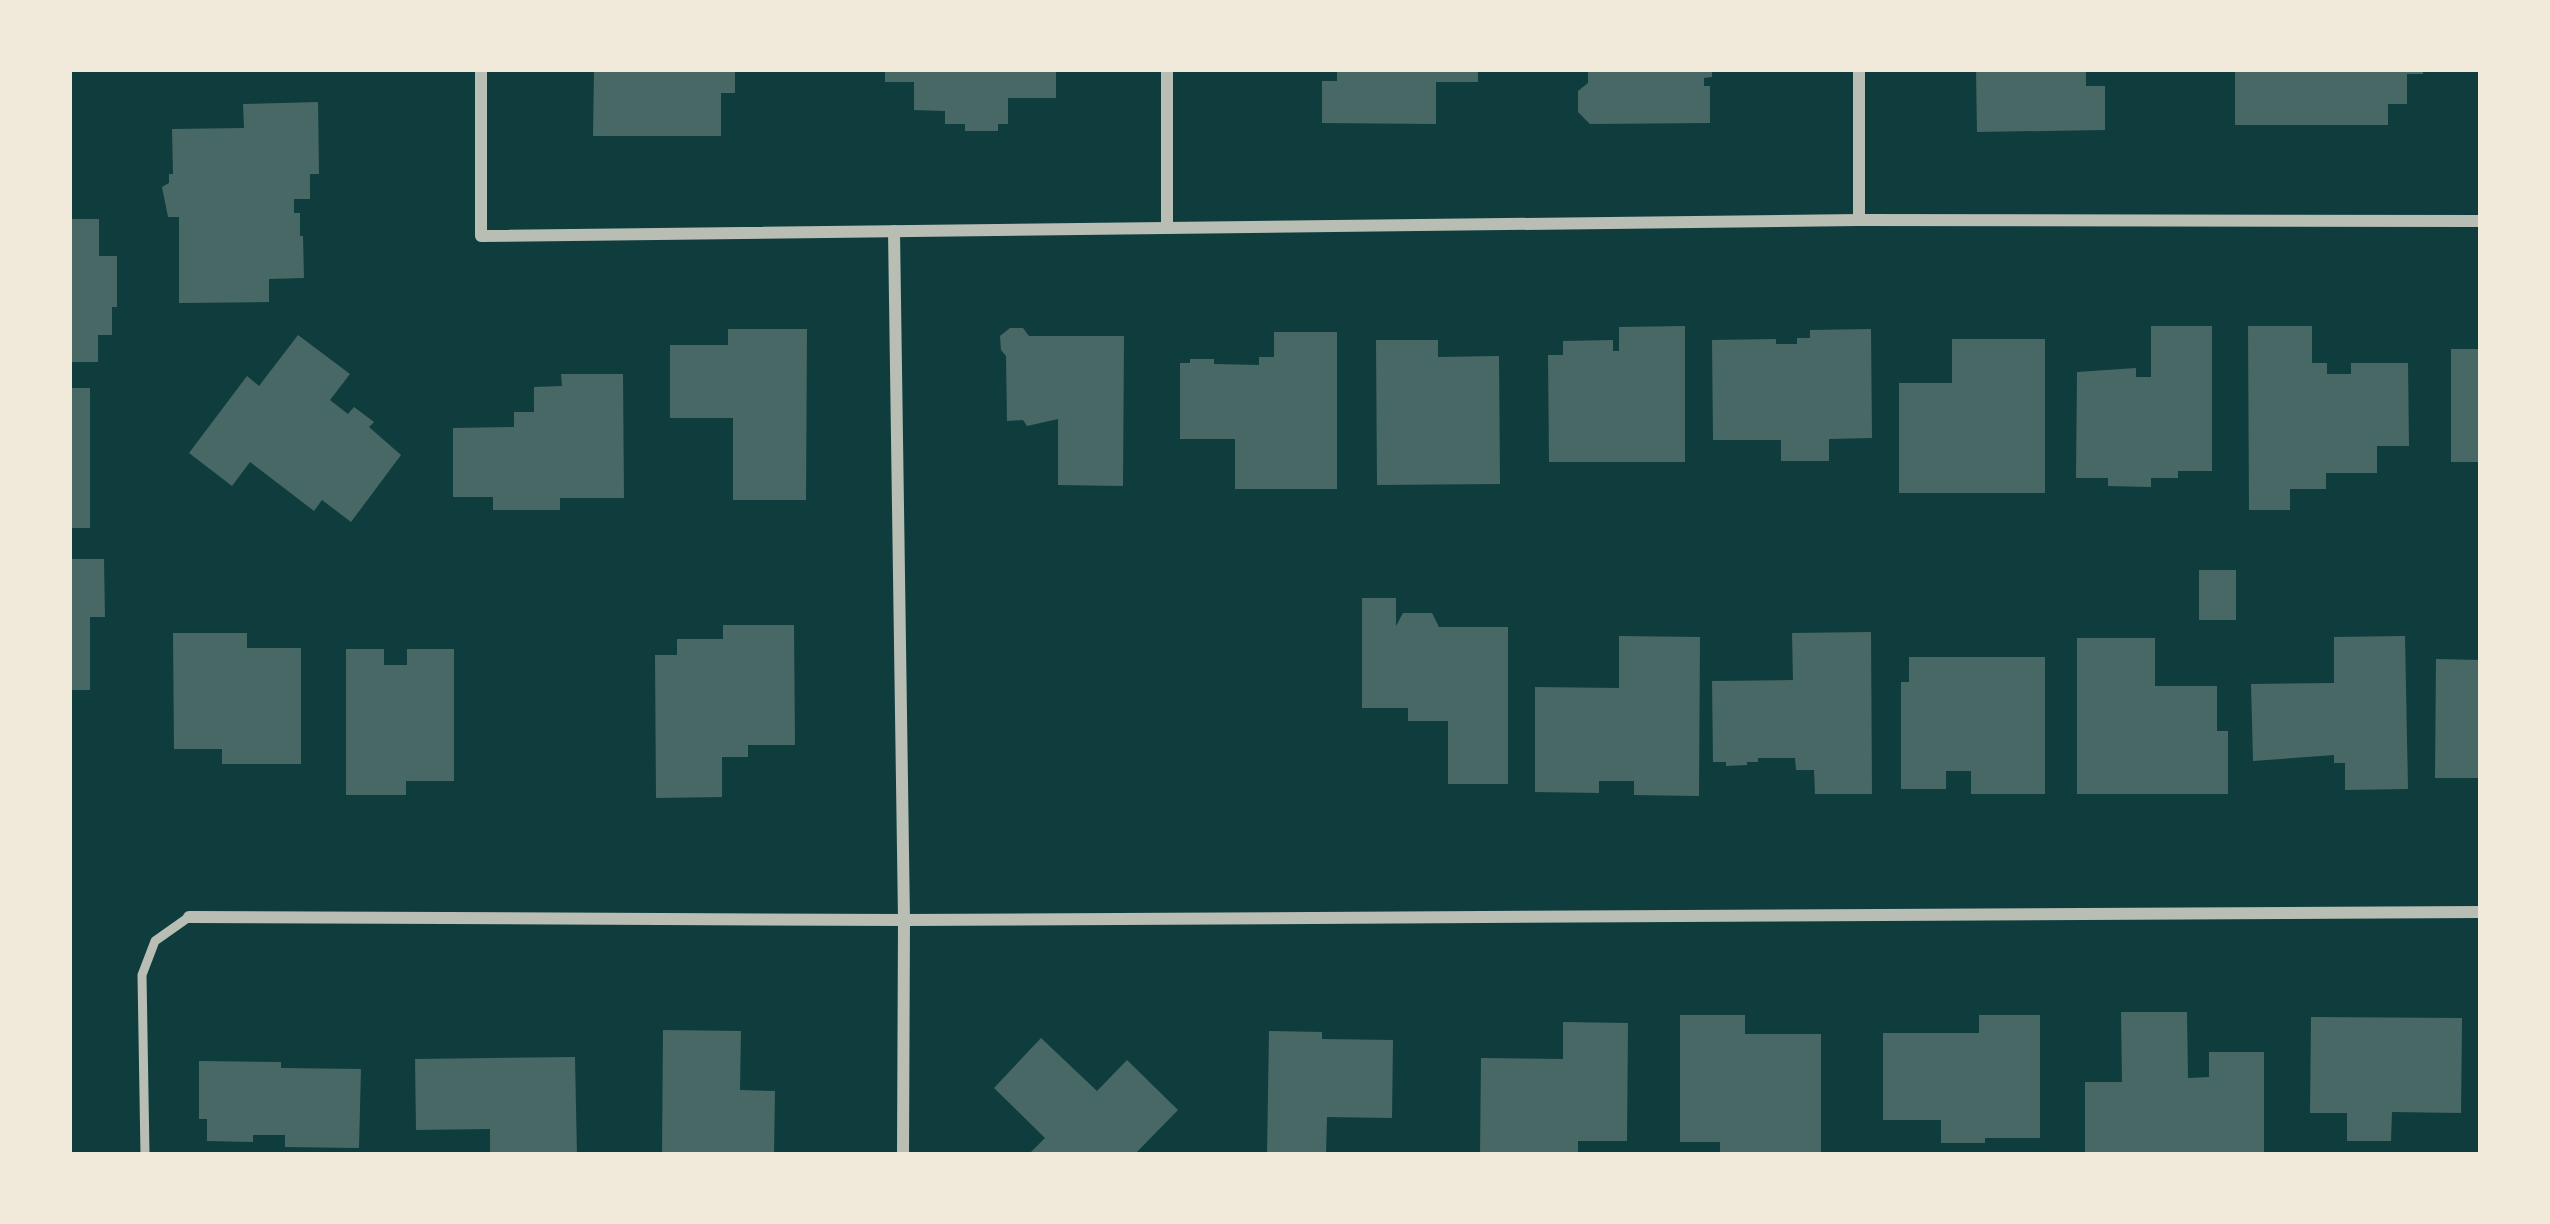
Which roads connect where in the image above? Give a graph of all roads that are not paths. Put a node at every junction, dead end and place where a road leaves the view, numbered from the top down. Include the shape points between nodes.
1 (481, 69) edge
2 (1167, 69) edge
3 (1859, 69) edge
4 (1859, 220) junction
5 (2481, 221) edge
6 (1167, 227) junction
7 (894, 231) junction
8 (2481, 912) edge
9 (189, 917) joint
10 (904, 920) junction
11 (145, 1155) edge
12 (903, 1155) edge

1 - 7 street via 481,236
2 - 6 street
3 - 4 street
4 - 5 street
4 - 6 street
6 - 7 street
7 - 10 street
8 - 10 street
9 - 10 street
9 - 11 lane via 155,941 142,974
10 - 12 street

